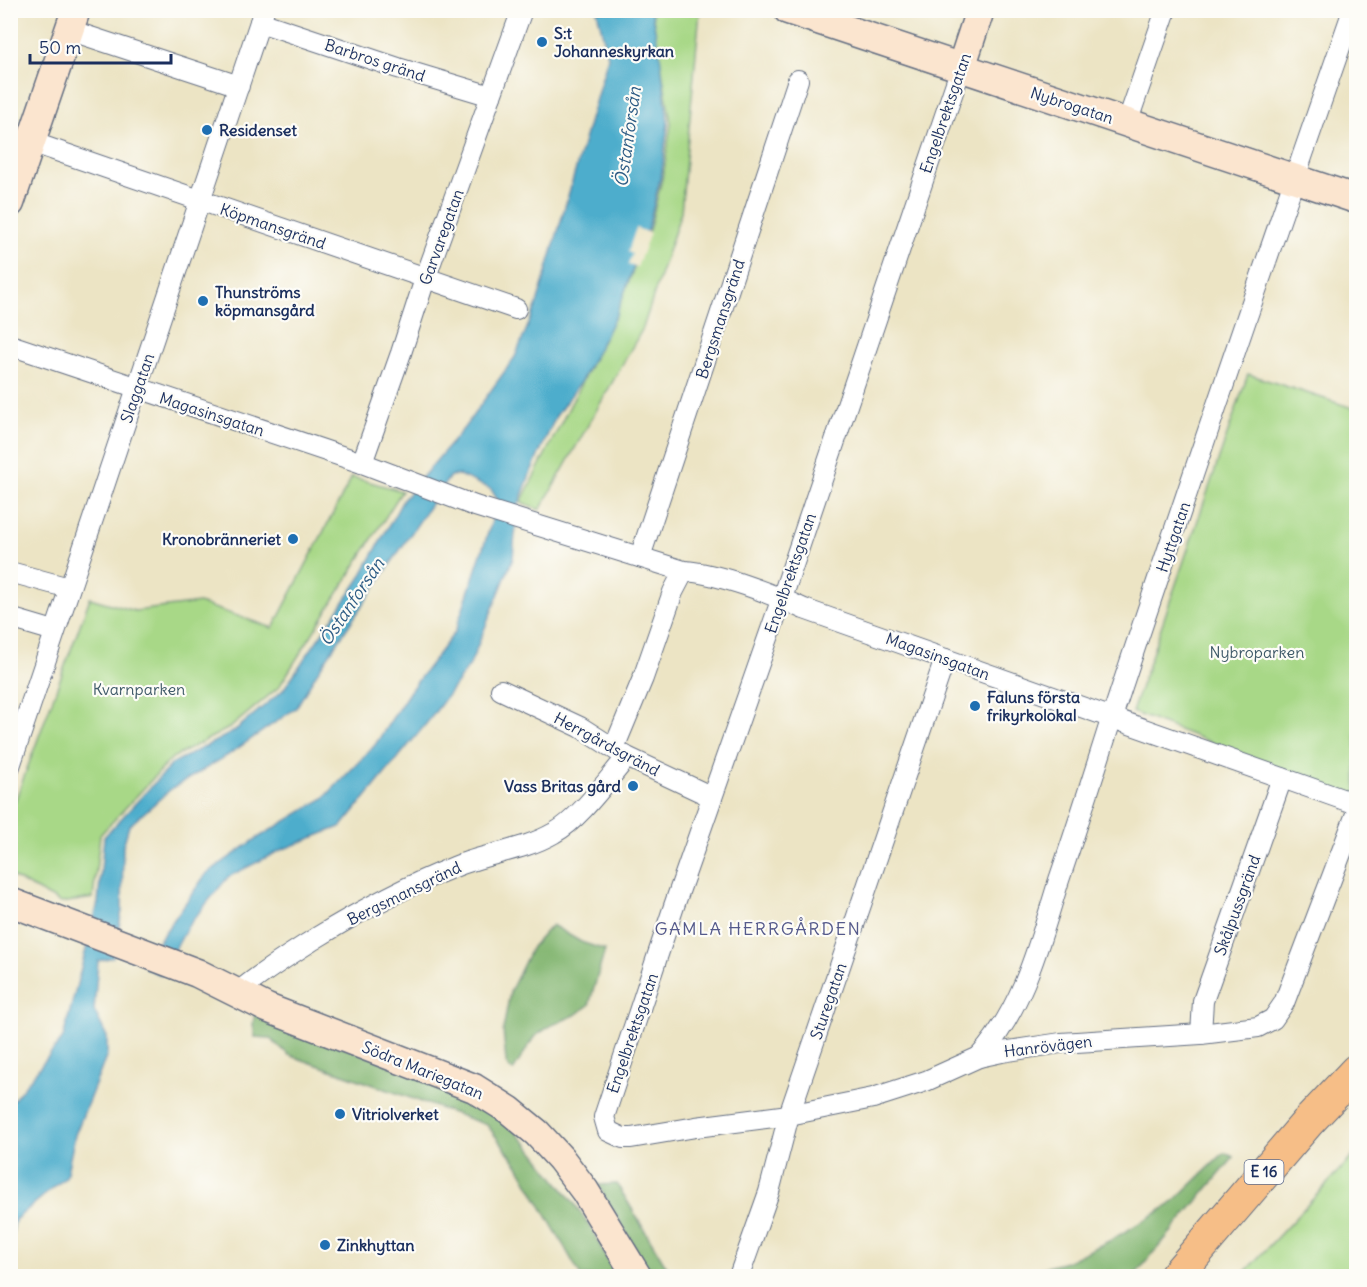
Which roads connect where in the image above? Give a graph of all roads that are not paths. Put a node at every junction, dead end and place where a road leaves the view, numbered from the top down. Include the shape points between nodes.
1 (522, 10) edge
2 (788, 10) edge
3 (980, 10) edge
4 (1166, 10) edge
5 (1353, 10) edge
6 (262, 16) edge
7 (72, 20) edge
8 (961, 68) junction
9 (798, 80) dead end
10 (239, 86) junction
11 (491, 96) junction
12 (1127, 123) junction
13 (31, 142) junction
14 (1295, 178) junction
15 (1356, 199) edge
16 (200, 201) junction
17 (10, 203) edge
18 (425, 279) junction
19 (516, 309) dead end
20 (10, 345) edge
21 (137, 389) junction
22 (362, 463) junction
23 (639, 557) junction
24 (684, 571) junction
25 (10, 572) edge
26 (67, 592) junction
27 (782, 598) junction
28 (10, 618) edge
29 (54, 631) junction
30 (945, 659) junction
31 (501, 690) dead end
32 (1112, 718) junction
33 (620, 753) junction
34 (10, 766) edge
35 (1282, 778) junction
36 (712, 797) junction
37 (1356, 804) edge
38 (1356, 814) edge
39 (10, 902) edge
40 (237, 993) junction
41 (1201, 1034) junction
42 (979, 1057) junction
43 (1356, 1071) edge
44 (789, 1115) junction
45 (611, 1134) joint
46 (637, 1276) edge
47 (739, 1276) edge
48 (1176, 1276) edge

1 - 11 street, Garvaregatan
2 - 8 street, Nybrogatan
3 - 8 street, Engelbrektsgatan
4 - 12 street
5 - 14 street, Hyttgatan
6 - 10 street, Slaggatan
6 - 11 street, Barbros gränd via 398,68
7 - 10 street
7 - 10 street via 121,48
7 - 13 street
8 - 12 street, Nybrogatan
8 - 27 street, Engelbrektsgatan
9 - 23 street, Bergsmansgränd
10 - 16 street, Slaggatan
11 - 18 street, Garvaregatan
12 - 14 street, Nybrogatan
13 - 16 street, Köpmansgränd
13 - 17 street
14 - 15 street, Nybrogatan
14 - 32 street, Hyttgatan
16 - 18 street, Köpmansgränd
16 - 21 street, Slaggatan
18 - 19 street, Köpmansgränd
18 - 22 street, Garvaregatan
20 - 21 street, Magasinsgatan
21 - 22 street, Magasinsgatan
21 - 26 street, Slaggatan
22 - 23 street, Magasinsgatan via 488,511
23 - 24 street, Magasinsgatan
24 - 27 street, Magasinsgatan via 700,572
24 - 33 street, Bergsmansgränd via 673,592
25 - 26 street
26 - 29 street, Slaggatan
27 - 30 street, Magasinsgatan
27 - 36 street, Engelbrektsgatan
28 - 29 street
29 - 34 street, Slaggatan
30 - 32 street, Magasinsgatan
30 - 44 street, Sturegatan
31 - 33 street, Herrgårdsgränd via 580,727
32 - 35 street, Magasinsgatan
32 - 42 street, Hyttgatan via 1019,997
33 - 36 street, Herrgårdsgränd
33 - 40 street, Bergsmansgränd via 573,819 554,833 530,845 457,866 387,898 261,972
35 - 37 street, Magasinsgatan
35 - 41 street, Skålpussgränd via 1203,1001
36 - 45 street, Engelbrektsgatan via 604,1117
38 - 41 street, Hanrövägen via 1278,1012 1258,1027
39 - 40 street, Södra Mariegatan via 197,973
40 - 46 street, Södra Mariegatan via 280,1014 474,1088 509,1110 561,1159
41 - 42 street, Hanrövägen via 1060,1043
42 - 44 street, Hanrövägen via 897,1092
43 - 48 highway, E 16
44 - 45 street, Hanrövägen via 631,1138
44 - 47 street, Sturegatan via 769,1192

